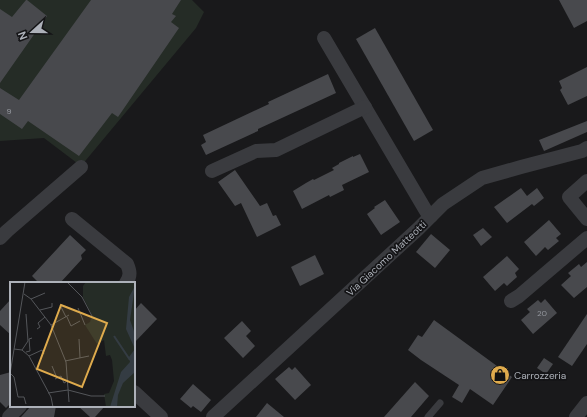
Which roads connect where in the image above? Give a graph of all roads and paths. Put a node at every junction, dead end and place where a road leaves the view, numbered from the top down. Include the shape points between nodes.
1 (324, 38) dead end
2 (366, 107) junction
3 (587, 148) edge
4 (81, 167) dead end
5 (212, 171) dead end
6 (587, 181) edge
7 (431, 216) junction
8 (72, 219) dead end
9 (587, 219) edge
10 (0, 238) edge
11 (587, 238) edge
12 (126, 282) edge
13 (512, 301) dead end
14 (135, 393) edge
15 (440, 403) dead end
16 (587, 403) edge
17 (19, 407) edge
18 (9, 417) edge
19 (161, 417) edge
20 (212, 417) edge
21 (428, 417) edge
22 (576, 417) edge

1 - 2 street
2 - 5 street via 276,150 256,151
2 - 7 street
3 - 7 street, Via Giacomo Matteotti via 556,159 482,178 443,204
4 - 10 street
6 - 9 street via 569,197
7 - 20 street, Via Giacomo Matteotti
8 - 12 street via 127,264 130,272
11 - 13 street
14 - 19 street
15 - 21 lane
16 - 22 street
17 - 18 street

